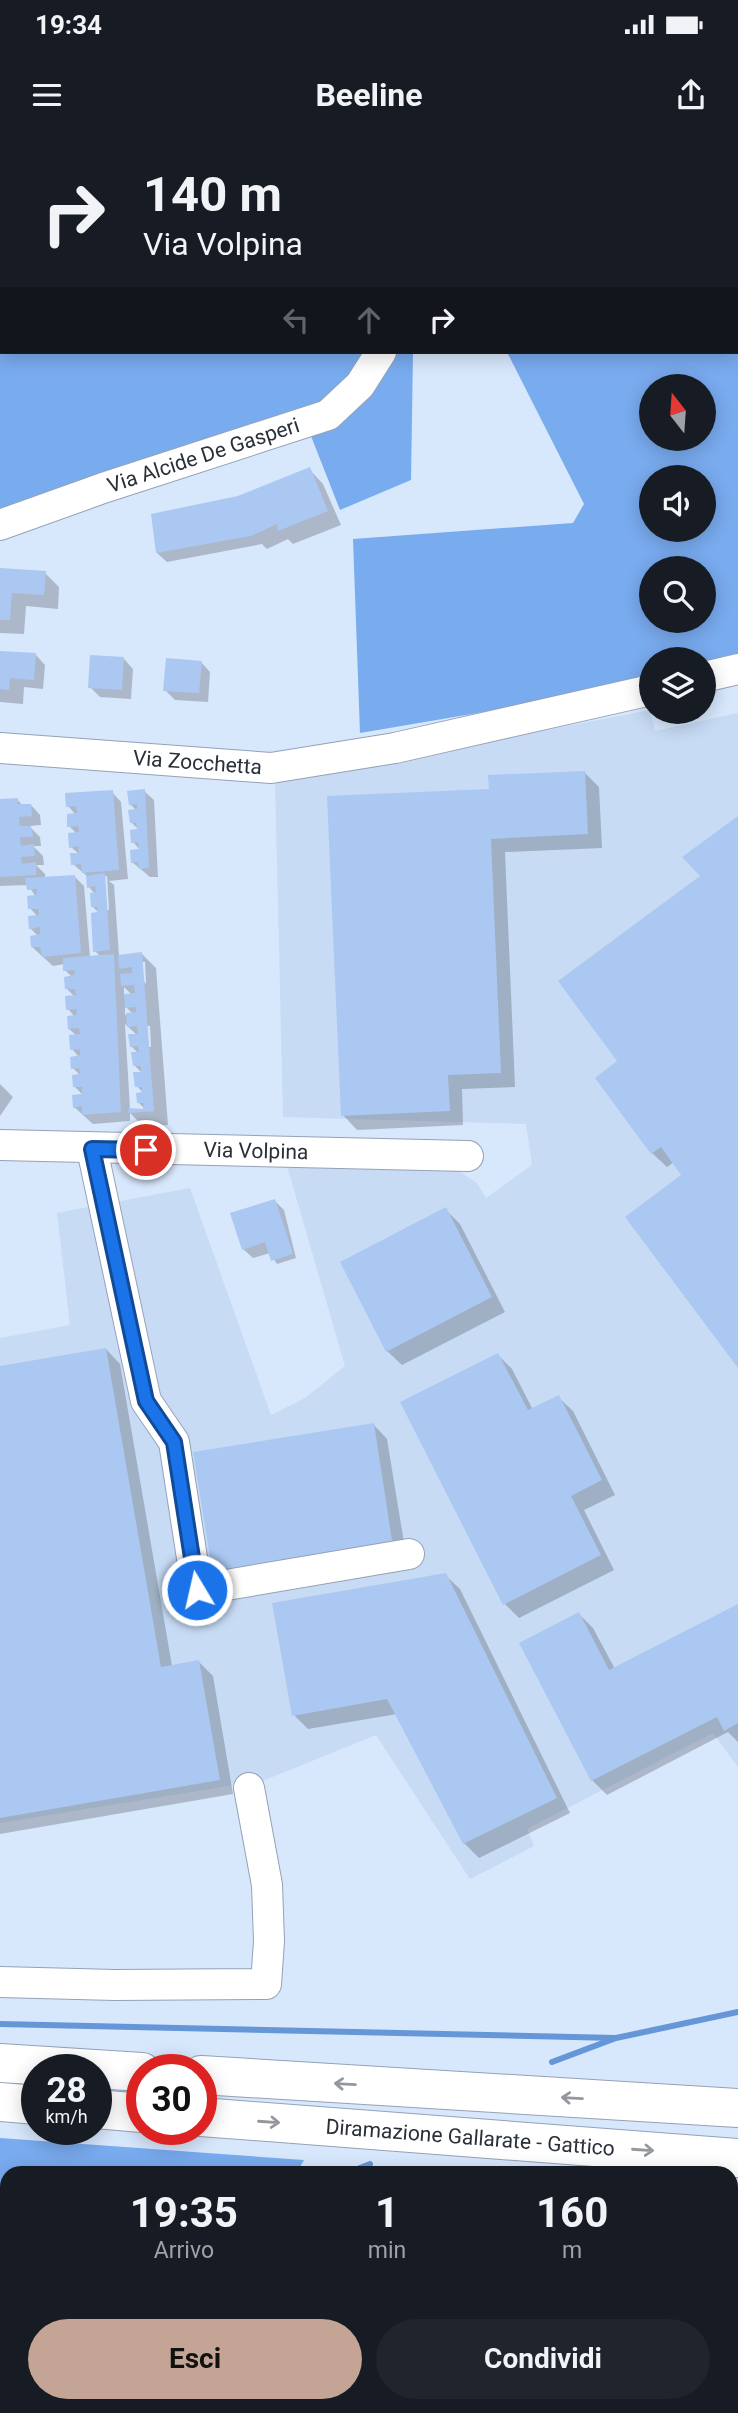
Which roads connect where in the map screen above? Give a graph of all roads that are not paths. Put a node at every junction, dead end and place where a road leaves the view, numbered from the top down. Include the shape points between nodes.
1 (380, 354) edge
2 (0, 525) edge
3 (738, 669) edge
4 (716, 674) edge
5 (639, 693) edge
6 (0, 748) edge
7 (0, 1145) edge
8 (92, 1149) junction
9 (468, 1156) dead end
10 (409, 1554) dead end
11 (249, 1788) dead end
12 (0, 1982) edge
13 (0, 2063) edge
14 (126, 2071) edge
15 (217, 2077) edge
16 (0, 2102) edge
17 (21, 2104) edge
18 (738, 2108) edge
19 (217, 2118) edge
20 (738, 2158) edge

1 - 2 street, Via Alcide De Gasperi via 360,385 328,415
3 - 4 street
5 - 6 street, Via Zocchetta via 395,748 271,768
7 - 8 street, Via Volpina
8 - 9 street, Via Volpina
8 - 10 street via 146,1401 174,1442 197,1590
11 - 12 street via 267,1885 266,1984
13 - 14 main road
18 -> 15 main road, Diramazione Gallarate - Gattico
16 - 17 main road
19 -> 20 main road, Diramazione Gallarate - Gattico

